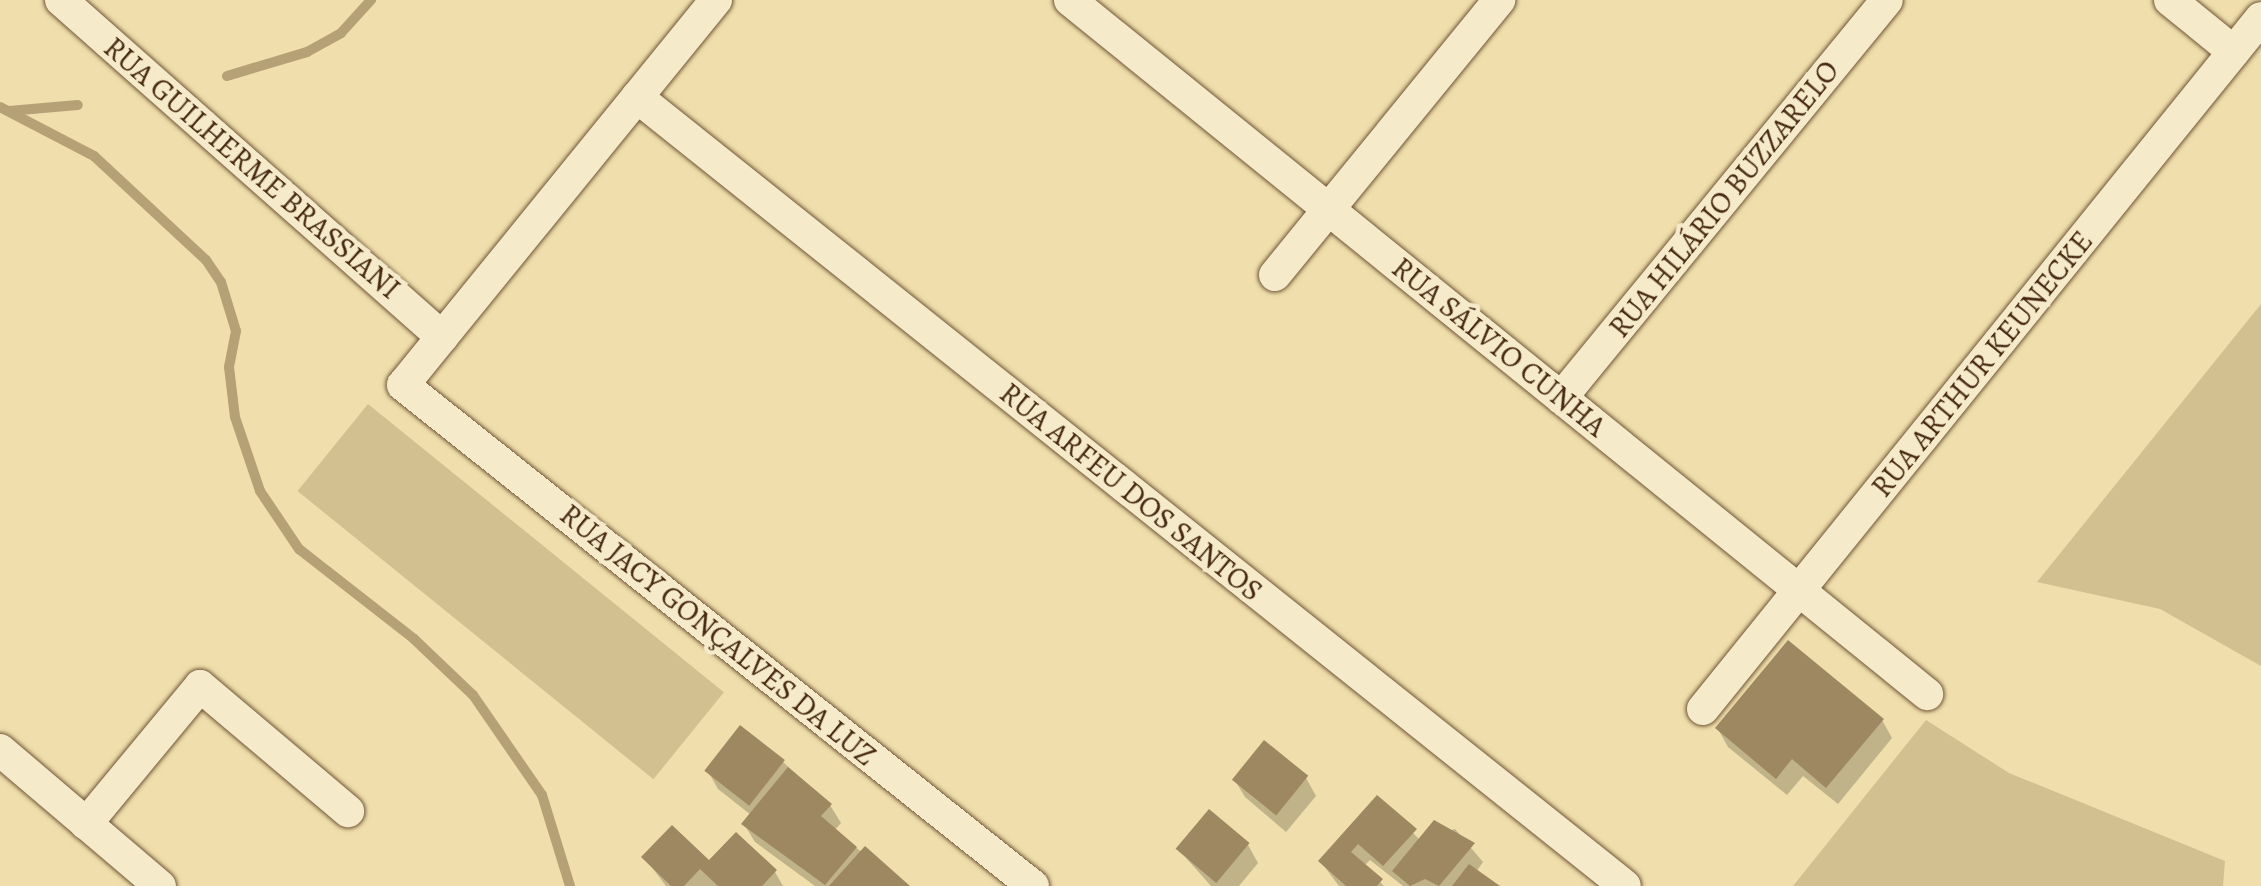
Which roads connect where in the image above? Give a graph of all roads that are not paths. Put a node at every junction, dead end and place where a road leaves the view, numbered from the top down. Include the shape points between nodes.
1 (62, 0) edge
2 (716, 0) edge
3 (1499, 0) edge
4 (1887, 0) edge
5 (2170, 0) edge
6 (1090, 6) edge
7 (2261, 18) edge
8 (2234, 52) junction
9 (636, 97) junction
10 (1328, 209) junction
11 (1275, 275) dead end
12 (442, 336) junction
13 (1561, 398) junction
14 (1799, 590) junction
15 (1927, 694) dead end
16 (1703, 710) dead end
17 (0, 750) edge
18 (348, 811) dead end
19 (86, 824) junction
20 (160, 886) edge
21 (1033, 886) edge
22 (1624, 886) edge

1 - 12 street, RUA GUILHERME BRASSIANI
2 - 9 street
3 - 10 street
4 - 13 street, RUA HILÁRIO BUZZARELO
5 - 8 street
6 - 10 street, RUA SÁLVIO CUNHA
7 - 8 street, RUA ARTHUR KEUNECKE
8 - 14 street, RUA ARTHUR KEUNECKE
9 - 12 street
9 - 22 street, RUA ARFEU DOS SANTOS
10 - 11 street
10 - 13 street, RUA SÁLVIO CUNHA
12 - 21 street, RUA JACY GONÇALVES DA LUZ via 404,385
13 - 14 street, RUA SÁLVIO CUNHA
14 - 15 street, RUA SÁLVIO CUNHA
14 - 16 street, RUA ARTHUR KEUNECKE
17 - 19 street
18 - 19 street via 200,686
19 - 20 street

